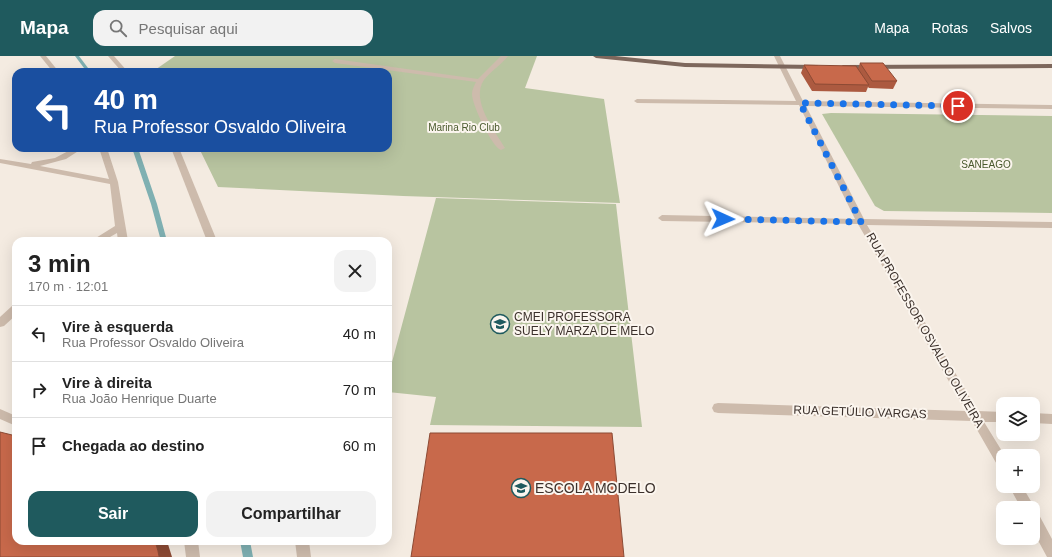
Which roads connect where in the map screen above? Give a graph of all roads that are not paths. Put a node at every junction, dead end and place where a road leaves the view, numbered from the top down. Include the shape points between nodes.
1 (43, 56) edge
2 (111, 56) edge
3 (505, 56) edge
4 (596, 56) edge
5 (777, 56) edge
6 (335, 61) dead end
7 (1052, 66) edge
8 (783, 67) junction
9 (823, 67) edge
10 (838, 67) edge
11 (53, 68) edge
12 (122, 68) edge
13 (386, 68) edge
14 (392, 69) edge
15 (480, 81) junction
16 (637, 102) dead end
17 (800, 103) junction
18 (1052, 107) edge
19 (501, 148) dead end
20 (72, 152) edge
21 (104, 152) edge
22 (177, 152) edge
23 (0, 161) edge
24 (21, 164) junction
25 (114, 182) junction
26 (662, 218) dead end
27 (861, 222) junction
28 (1052, 225) edge
29 (120, 227) junction
30 (103, 237) edge
31 (122, 237) edge
32 (210, 237) edge
33 (12, 313) edge
34 (0, 324) edge
35 (718, 408) dead end
36 (0, 414) edge
37 (976, 416) junction
38 (996, 417) edge
39 (1040, 418) edge
40 (12, 419) edge
41 (1052, 419) edge
42 (996, 452) edge
43 (1040, 531) edge
44 (192, 545) edge
45 (302, 545) edge
46 (1052, 552) edge
47 (193, 557) edge
48 (304, 557) edge

1 - 11 street
2 - 12 street
3 - 15 street
4 - 8 main road via 685,65
5 - 8 street, RUA PROFESSOR OSVALDO OLIVEIRA
6 - 13 street
7 - 10 main road
8 - 9 main road
8 - 17 street, RUA PROFESSOR OSVALDO OLIVEIRA
14 - 15 street
15 - 19 street via 475,99
16 - 17 street
17 - 18 street
17 - 27 street, RUA PROFESSOR OSVALDO OLIVEIRA
20 - 24 street via 60,159 42,164
21 - 25 street
22 - 32 street
23 - 24 street
24 - 25 street
25 - 29 street
26 - 27 street
27 - 28 street
27 - 37 street, RUA PROFESSOR OSVALDO OLIVEIRA
29 - 30 street
29 - 31 street
33 - 34 street
35 - 37 street, RUA GETÚLIO VARGAS
36 - 40 street
37 - 38 street, RUA GETÚLIO VARGAS
37 - 42 street, RUA PROFESSOR OSVALDO OLIVEIRA
39 - 41 street
43 - 46 street
44 - 47 street
45 - 48 street

